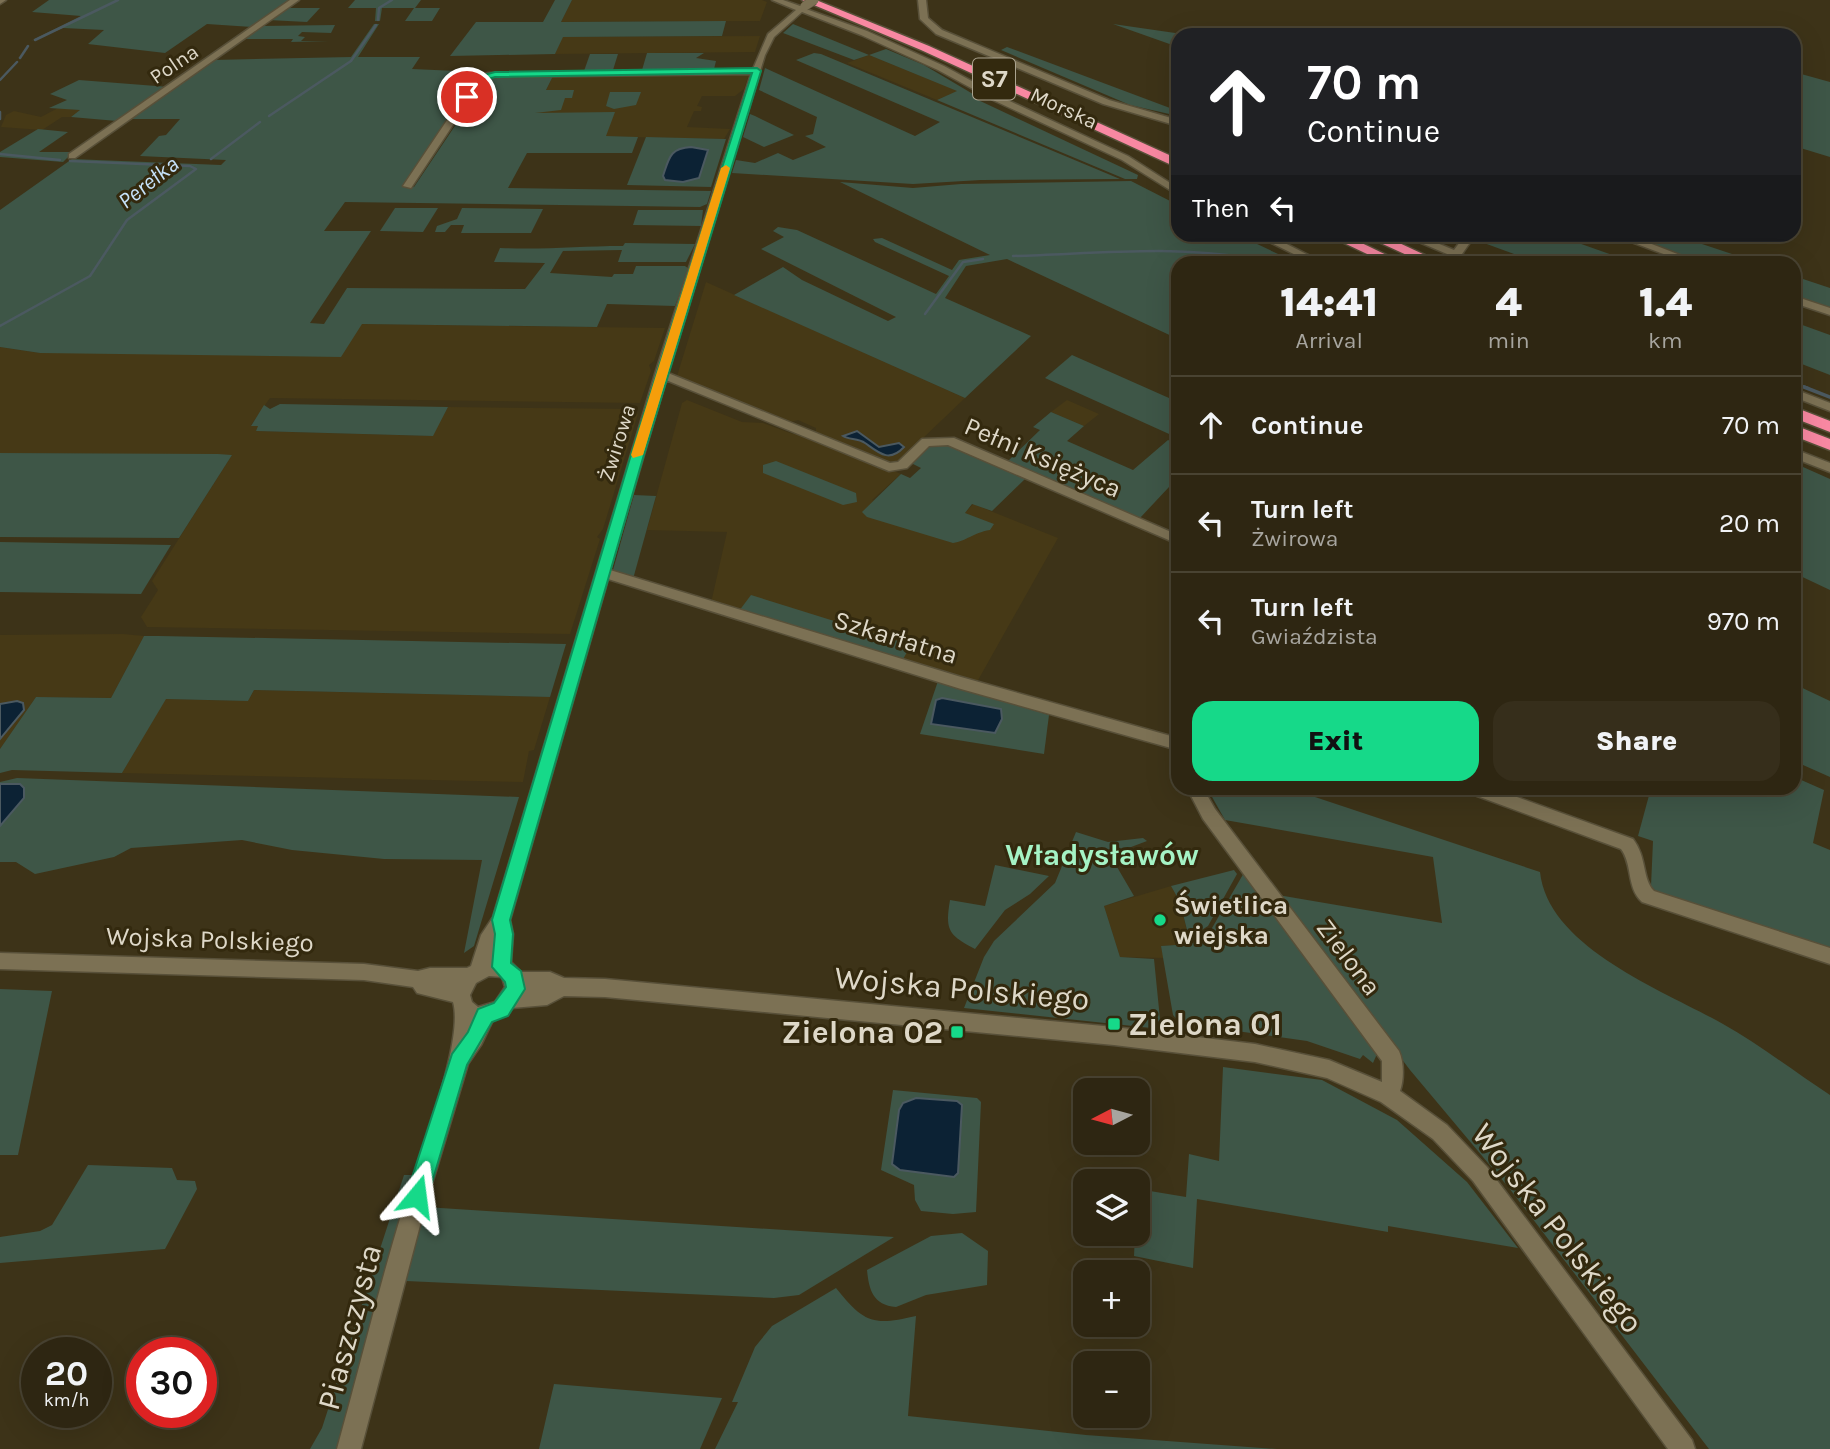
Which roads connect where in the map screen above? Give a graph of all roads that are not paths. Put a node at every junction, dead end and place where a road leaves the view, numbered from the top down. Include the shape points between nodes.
1 (295, 0) edge
2 (776, 0) edge
3 (814, 0) edge
4 (834, 0) edge
5 (922, 0) edge
6 (804, 6) edge
7 (757, 71) junction
8 (1171, 121) edge
9 (1171, 147) edge
10 (72, 156) dead end
11 (1171, 161) edge
12 (408, 186) dead end
13 (1171, 188) edge
14 (1275, 242) edge
15 (1349, 242) edge
16 (1386, 242) edge
17 (1424, 242) edge
18 (1465, 242) edge
19 (1637, 242) edge
20 (1456, 255) joint
21 (1304, 256) edge
22 (1380, 256) edge
23 (1419, 256) edge
24 (1676, 256) edge
25 (1801, 302) edge
26 (1830, 312) edge
27 (662, 374) junction
28 (1801, 396) edge
29 (1830, 407) edge
30 (1801, 415) edge
31 (1830, 427) edge
32 (1801, 433) edge
33 (1830, 445) edge
34 (1801, 456) edge
35 (1830, 468) edge
36 (1171, 537) edge
37 (602, 572) junction
38 (1171, 742) edge
39 (1200, 795) edge
40 (1494, 795) edge
41 (501, 920) junction
42 (1830, 956) edge
43 (0, 962) edge
44 (474, 973) junction
45 (508, 973) junction
46 (418, 979) junction
47 (562, 988) junction
48 (510, 1000) junction
49 (470, 1007) junction
50 (1388, 1096) junction
51 (349, 1449) edge
52 (1683, 1449) edge

1 - 10 street, Polna
2 - 6 street, Morska
3 - 6 street, Żwirowa, bridge
4 - 9 highway, S7
5 - 8 street via 924,19 939,32 1094,97
6 - 7 street, Żwirowa via 769,37
6 - 11 highway, S7 via 926,48
6 - 13 street, Morska via 1125,158
7 - 12 street via 488,75 479,79
7 - 27 street, Żwirowa
14 - 21 street
15 - 22 highway
16 - 23 highway
17 - 20 street
18 - 20 street
19 - 24 street
25 - 26 street
27 - 36 street, Pełni Księżyca via 889,467 902,465 926,442 950,441
27 - 37 street, Żwirowa
28 - 29 street
30 - 31 highway
32 - 33 highway
34 - 35 street
37 - 38 street, Szkarłatna via 961,683
37 - 41 street, Żwirowa
39 - 50 street, Zielona via 1392,1058
40 - 42 street via 1627,844 1636,854 1638,885 1648,897
41 - 44 street, Żwirowa
41 - 45 street, Żwirowa
43 - 46 street, Wojska Polskiego via 364,972
44 - 45 street, Wojska Polskiego
44 - 46 street, Wojska Polskiego
44 - 49 street, Żwirowa
45 - 47 street, Wojska Polskiego via 550,980
45 - 48 street, Żwirowa via 515,989
46 - 49 street, Wojska Polskiego via 425,988
47 - 48 street, Wojska Polskiego via 547,996
47 - 50 street, Wojska Polskiego via 956,1020 1255,1053 1329,1069
48 - 49 street via 501,1009
49 - 51 street, Piaszczysta via 474,1039 459,1061 415,1203
50 - 52 street, Wojska Polskiego via 1440,1132 1480,1174

